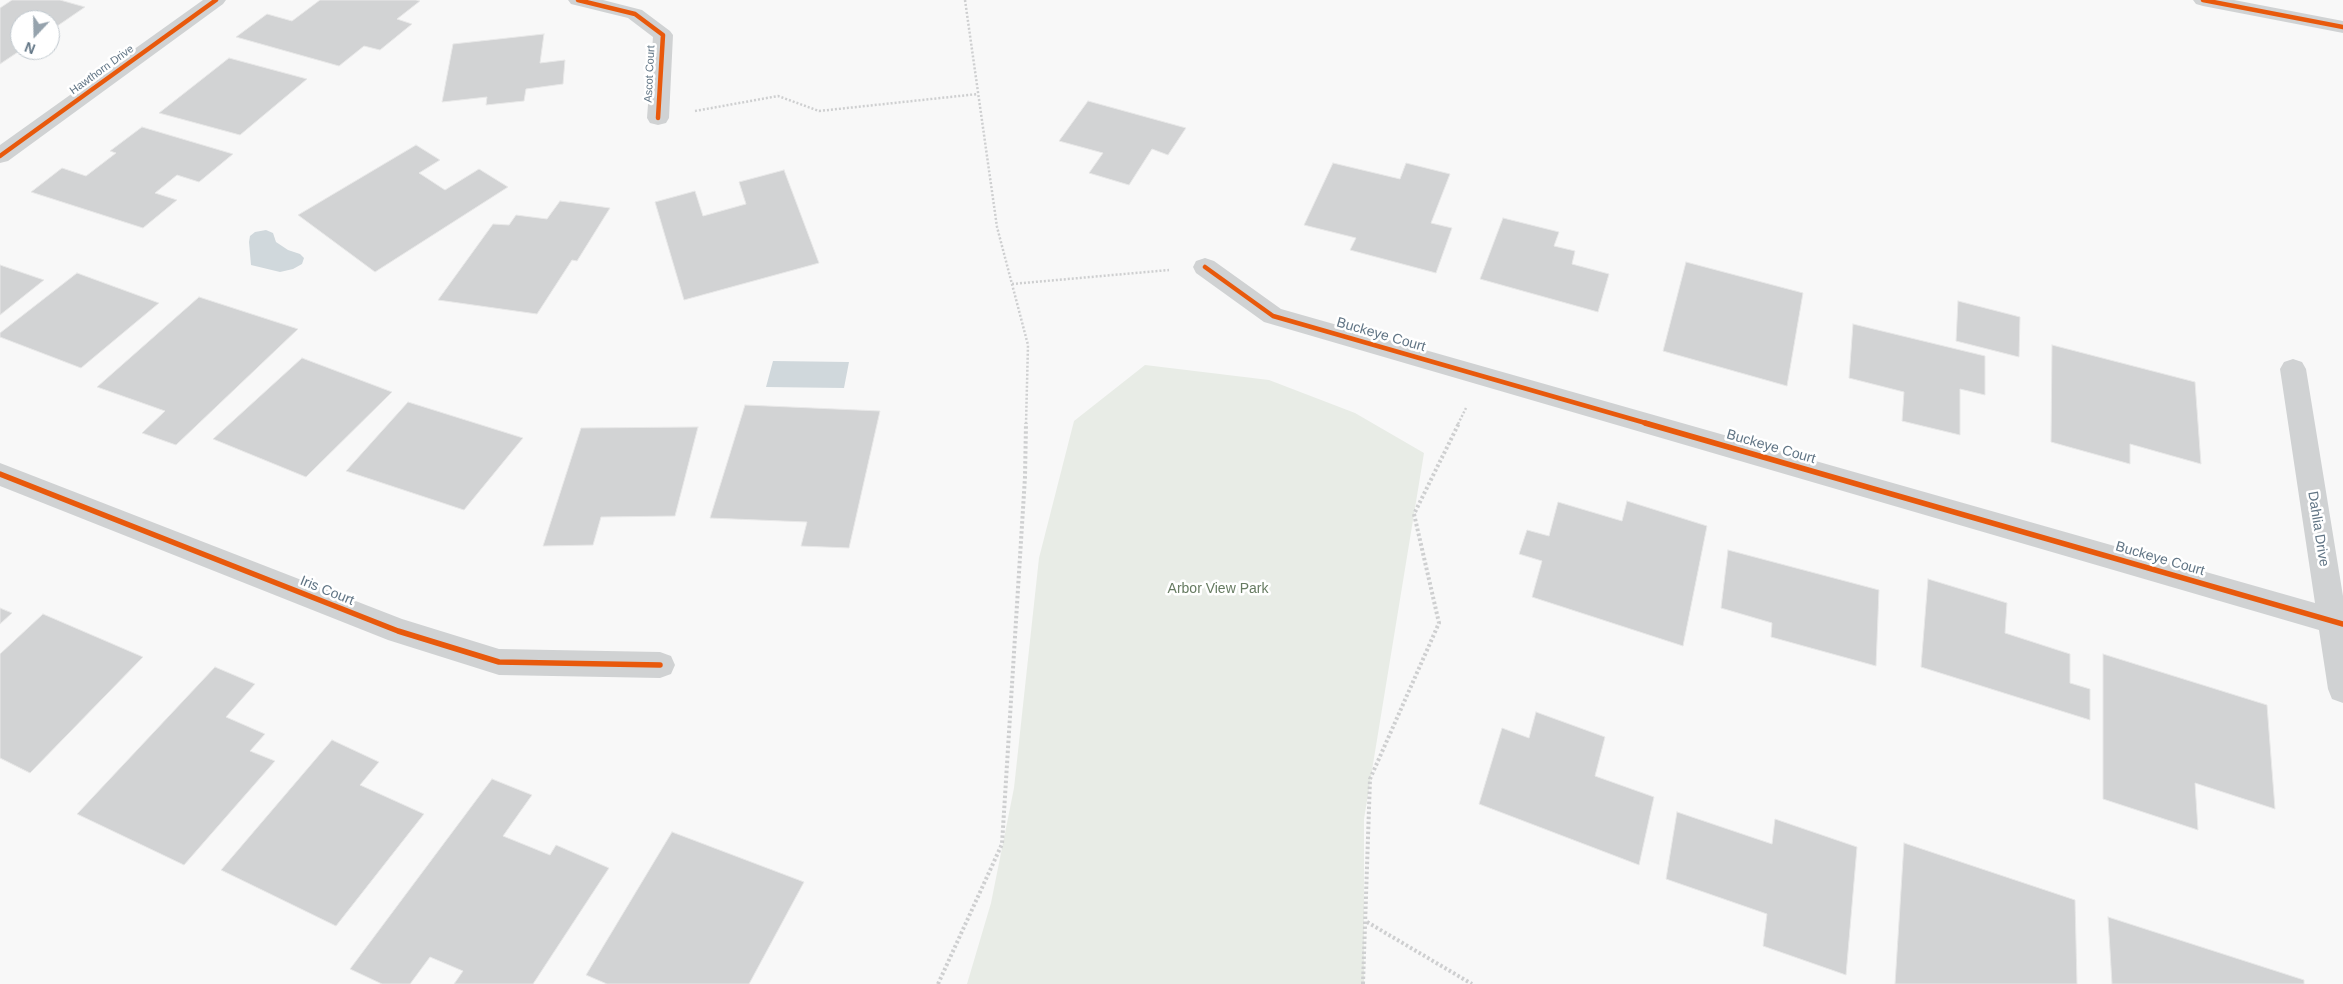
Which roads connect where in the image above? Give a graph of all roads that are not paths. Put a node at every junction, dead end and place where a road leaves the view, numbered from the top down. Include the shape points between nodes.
1 (216, 0) edge
2 (578, 0) edge
3 (2203, 0) edge
4 (2343, 27) edge
5 (658, 118) road end
6 (0, 156) edge
7 (1205, 267) road end
8 (2293, 369) dead end
9 (0, 474) edge
10 (2338, 622) edge
11 (660, 664) dead end
12 (2343, 689) edge

1 - 6 street, Hawthorn Drive
2 - 5 street, Ascot Court via 635,14 663,35
3 - 4 street
7 - 10 street, Buckeye Court via 1273,316
8 - 10 street, Dahlia Drive
9 - 11 street, Iris Court via 398,631 499,662
10 - 12 street, Dahlia Drive

